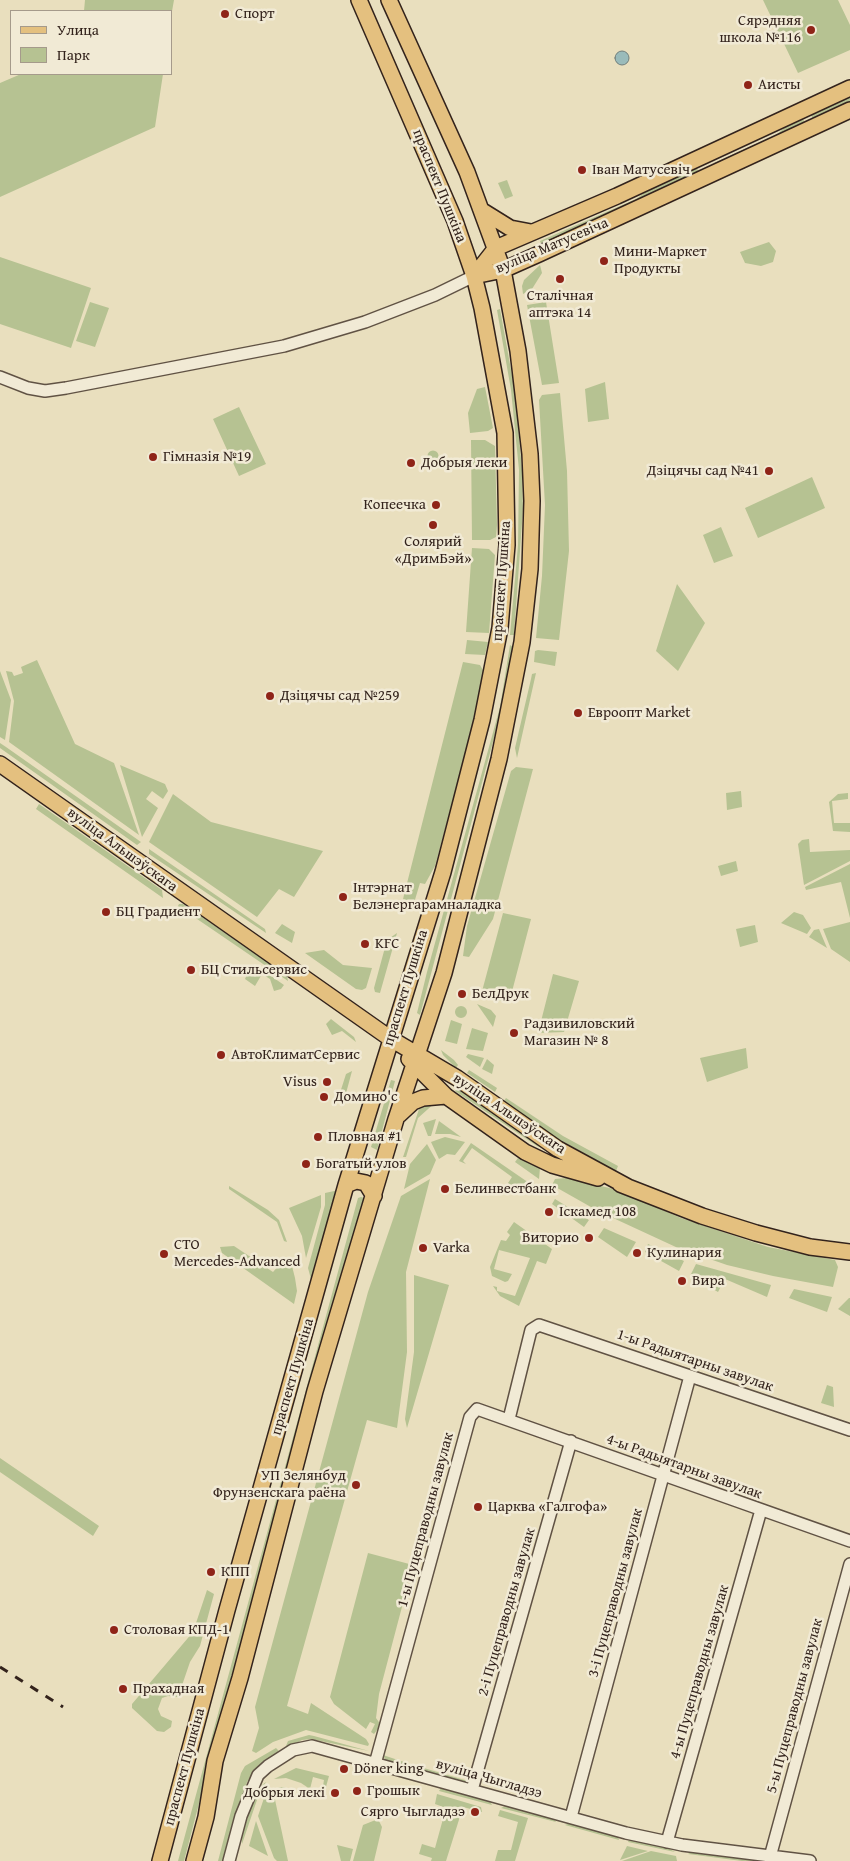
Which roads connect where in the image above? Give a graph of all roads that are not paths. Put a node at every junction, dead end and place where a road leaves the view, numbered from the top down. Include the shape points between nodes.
1 (359, 0) edge
2 (390, 0) edge
3 (850, 88) edge
4 (850, 110) edge
5 (754, 134) junction
6 (719, 170) junction
7 (481, 210) junction
8 (532, 232) junction
9 (496, 248) junction
10 (534, 256) junction
11 (503, 270) junction
12 (474, 276) junction
13 (508, 302) junction
14 (0, 377) edge
15 (0, 764) edge
16 (391, 1039) junction
17 (416, 1060) junction
18 (446, 1096) junction
19 (396, 1119) junction
20 (346, 1184) junction
21 (628, 1187) junction
22 (374, 1196) junction
23 (850, 1252) edge
24 (690, 1376) junction
25 (509, 1419) junction
26 (850, 1430) edge
27 (571, 1441) junction
28 (662, 1476) junction
29 (761, 1510) junction
30 (850, 1541) edge
31 (850, 1564) edge
32 (375, 1764) junction
33 (472, 1790) junction
34 (570, 1817) junction
35 (667, 1842) junction
36 (770, 1857) junction
37 (160, 1861) edge
38 (194, 1861) edge
39 (229, 1861) edge
40 (810, 1861) edge

1 - 12 main road, праспект Пушкіна via 430,159
2 - 7 main road, праспект Пушкіна
3 - 5 main road, вуліца Матусевіча
4 - 6 main road, вуліца Матусевіча
5 - 6 main road via 711,161 710,168
5 - 8 main road, вуліца Матусевіча
6 - 10 main road, вуліца Матусевіча
7 - 8 main road via 510,228
7 - 9 main road, праспект Пушкіна
8 - 9 main road, вуліца Матусевіча
9 - 11 main road, праспект Пушкіна
9 - 12 main road, вуліца Матусевіча
10 - 11 main road, вуліца Матусевіча
10 - 13 main road via 518,273
11 - 12 main road, вуліца Матусевіча
11 - 13 main road, праспект Пушкіна
12 - 14 street via 360,324 284,346 45,391
12 - 16 main road, праспект Пушкіна via 505,433 507,546 500,634 482,720 445,863
13 - 17 main road, праспект Пушкіна via 520,360 532,501 530,569 522,642 500,759 444,973
15 - 16 main road, вуліца Альшэўскага
16 - 17 main road, вуліца Альшэўскага
16 - 20 main road, праспект Пушкіна
17 - 18 main road, вуліца Альшэўскага
17 - 19 main road, праспект Пушкіна
17 - 21 main road, вуліца Альшэўскага via 457,1078 558,1149
18 - 19 main road via 413,1102
18 - 21 main road, вуліца Альшэўскага via 540,1160
19 - 22 main road, праспект Пушкіна
20 - 22 main road via 366,1182
20 - 37 main road, праспект Пушкіна
21 - 23 main road, вуліца Альшэўскага via 756,1234
22 - 38 main road, праспект Пушкіна via 315,1391 240,1678 215,1760 206,1817
24 - 25 street, 1-ы Радыятарны завулак via 539,1324 531,1330
24 - 26 street, 1-ы Радыятарны завулак
24 - 28 street, 3-і Пуцеправодны завулак
25 - 27 street, 4-ы Радыятарны завулак
25 - 32 street, 1-ы Пуцеправодны завулак via 477,1409 470,1416
27 - 28 street, 4-ы Радыятарны завулак
27 - 33 street, 2-і Пуцеправодны завулак
28 - 29 street, 4-ы Радыятарны завулак
28 - 34 street, 3-і Пуцеправодны завулак
29 - 30 street, 4-ы Радыятарны завулак
29 - 35 street, 4-ы Пуцеправодны завулак
31 - 36 street, 5-ы Пуцеправодны завулак
32 - 33 street, вуліца Чыгладзэ
32 - 39 street, вуліца Чыгладзэ via 312,1746 293,1750 268,1766 258,1775 251,1790
33 - 34 street, вуліца Чыгладзэ
34 - 35 street, вуліца Чыгладзэ
35 - 36 street, вуліца Чыгладзэ
36 - 40 street, вуліца Чыгладзэ

